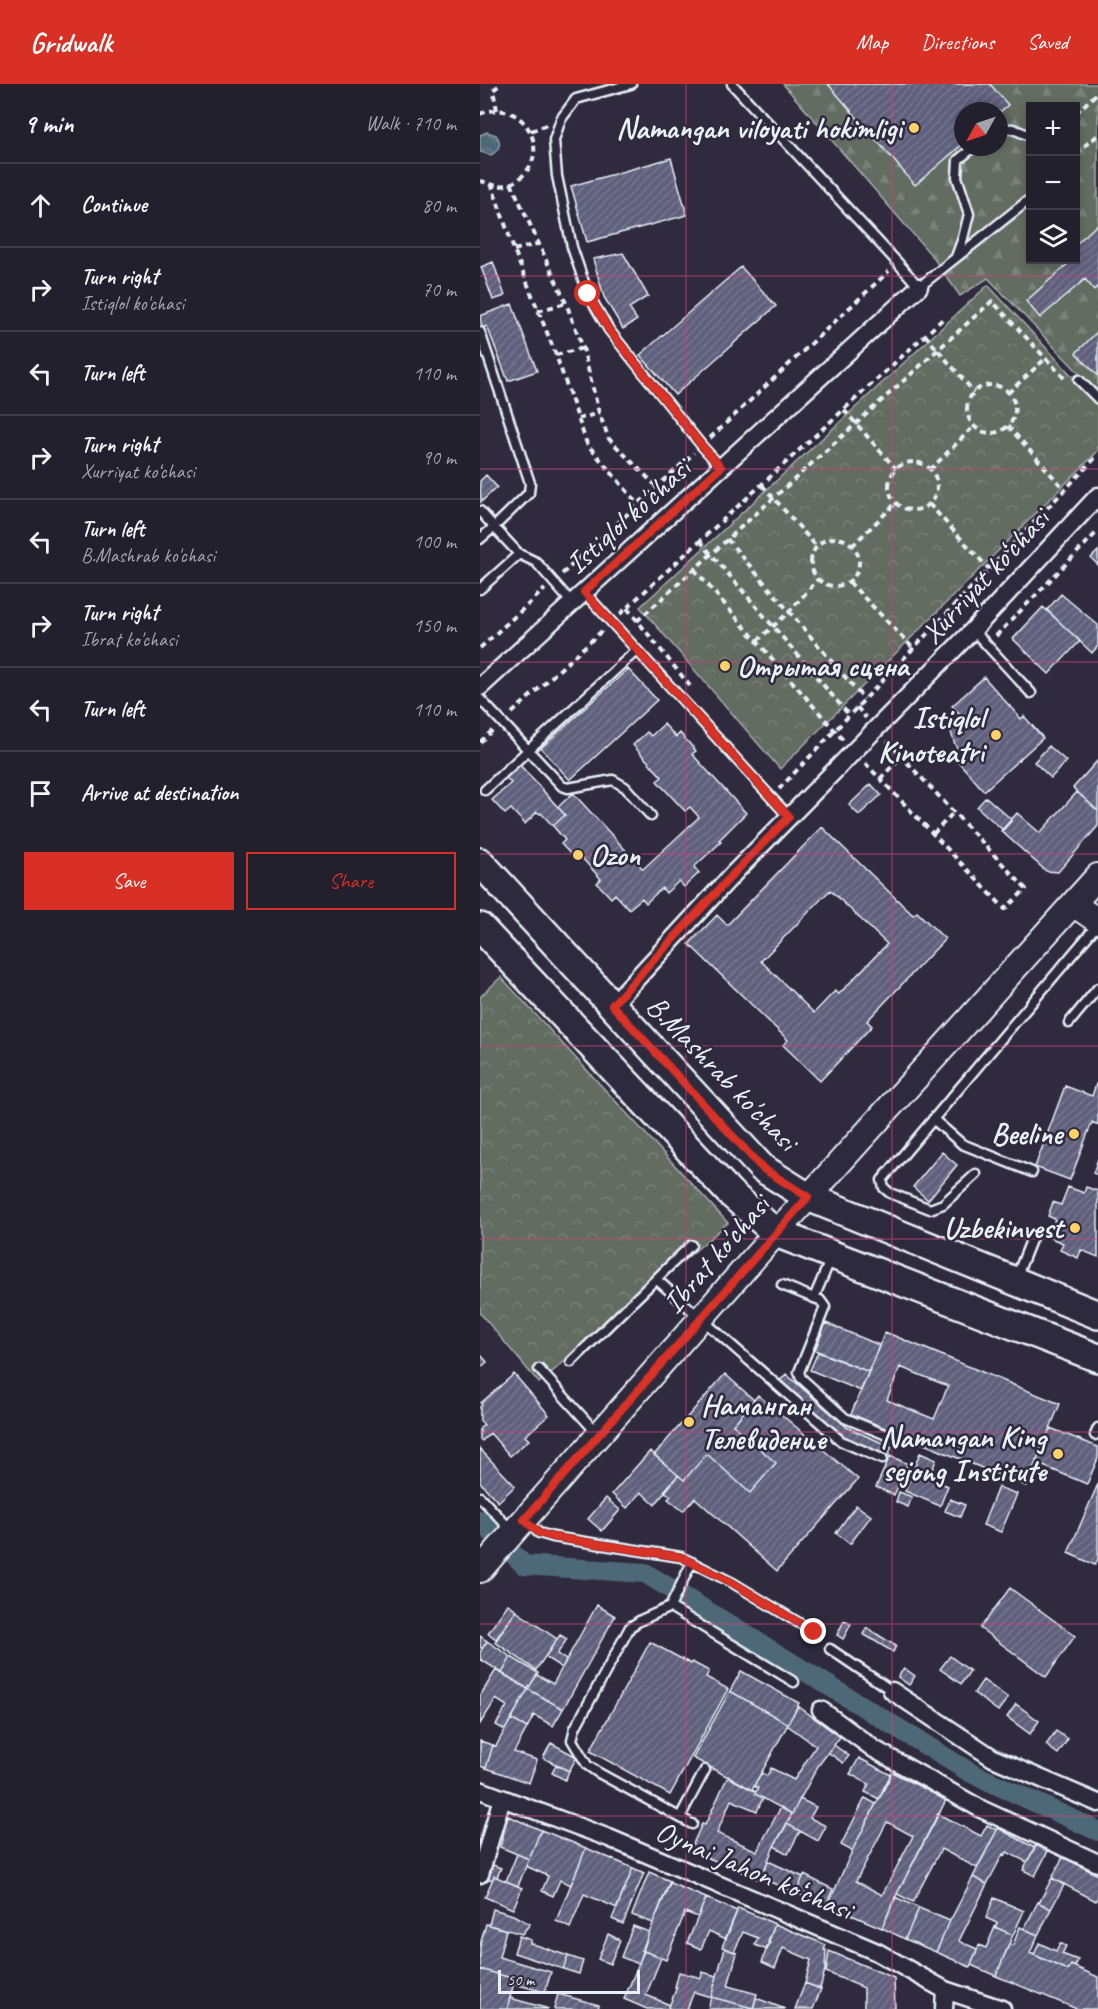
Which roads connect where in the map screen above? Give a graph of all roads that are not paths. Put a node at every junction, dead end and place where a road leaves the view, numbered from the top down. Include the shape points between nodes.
1 (631, 84) edge
2 (732, 84) edge
3 (1008, 129) edge
4 (1026, 134) edge
5 (963, 156) edge
6 (1026, 202) edge
7 (956, 258) junction
8 (919, 287) junction
9 (480, 332) edge
10 (1079, 380) dead end
11 (1098, 399) edge
12 (721, 467) junction
13 (1098, 496) edge
14 (480, 511) edge
15 (494, 526) junction
16 (480, 539) edge
17 (519, 554) junction
18 (480, 589) edge
19 (578, 598) junction
20 (973, 630) junction
21 (637, 650) junction
22 (480, 687) edge
23 (1031, 693) dead end
24 (480, 699) edge
25 (528, 751) junction
26 (485, 789) dead end
27 (651, 816) dead end
28 (789, 817) junction
29 (480, 862) edge
30 (1098, 876) edge
31 (1073, 904) junction
32 (1098, 922) edge
33 (480, 927) edge
34 (1098, 988) edge
35 (612, 1005) junction
36 (1069, 1023) dead end
37 (933, 1119) junction
38 (1032, 1172) dead end
39 (976, 1174) dead end
40 (808, 1197) junction
41 (776, 1233) junction
42 (1033, 1235) dead end
43 (691, 1245) dead end
44 (832, 1255) junction
45 (656, 1279) junction
46 (1015, 1281) junction
47 (782, 1285) dead end
48 (814, 1298) junction
49 (1097, 1310) edge
50 (701, 1319) junction
51 (1098, 1358) edge
52 (571, 1362) dead end
53 (539, 1369) dead end
54 (599, 1435) junction
55 (889, 1436) dead end
56 (882, 1459) dead end
57 (480, 1497) edge
58 (515, 1530) junction
59 (690, 1566) junction
60 (480, 1570) edge
61 (671, 1604) junction
62 (814, 1632) dead end
63 (830, 1649) dead end
64 (794, 1682) dead end
65 (892, 1691) joint
66 (820, 1710) dead end
67 (705, 1770) dead end
68 (480, 1790) edge
69 (502, 1798) junction
70 (1098, 1803) edge
71 (680, 1817) junction
72 (693, 1824) dead end
73 (1098, 1863) edge
74 (480, 1874) edge
75 (945, 1990) junction
76 (944, 2009) edge
77 (1002, 2009) edge

1 - 12 lane via 576,99 561,119 554,140 557,176 572,247 588,294 609,330
2 - 8 lane
3 - 4 lane
5 - 7 lane via 958,160 957,177 969,214
6 - 7 lane
7 - 8 lane
8 - 12 street, Istiqlol ko'chasi
9 - 15 lane via 530,483 529,493
10 - 11 lane
12 - 19 street, Istiqlol ko'chasi
13 - 20 street, Xurriyat ko‘chasi
14 - 15 lane
15 - 16 lane
15 - 17 lane
17 - 18 lane
17 - 19 lane via 536,562 553,581
19 - 21 lane via 611,622
19 - 22 street, Istiqlol ko'chasi
20 - 23 lane
20 - 28 street, Xurriyat ko‘chasi
21 - 25 lane
21 - 28 lane
24 - 25 lane
25 - 26 lane
25 - 27 lane via 562,786 613,780 625,787
28 - 35 street, Xurriyat ko‘chasi
29 - 35 main road, B.Mashrab ko'chasi
30 - 31 main road, Ibrat ko'chasi
31 - 32 main road
31 - 40 main road, Ibrat ko'chasi
32 - 37 lane
33 - 41 main road via 730,1193
34 - 36 lane
35 - 40 main road, B.Mashrab ko'chasi via 762,1168
37 - 38 lane via 962,1144
37 - 39 lane via 886,1174 882,1180 884,1188 897,1197 937,1208
40 - 41 main road, Ibrat ko'chasi
40 - 46 main road, B.Mashrab ko'chasi
41 - 44 main road
41 - 50 main road, Ibrat ko'chasi
42 - 46 lane
43 - 45 lane
44 - 48 lane
44 - 51 main road
45 - 50 lane
45 - 52 lane
46 - 49 main road, B.Mashrab ko'chasi
47 - 48 lane
48 - 55 lane via 823,1304 824,1311 799,1372 801,1378 845,1418
50 - 54 main road, Ibrat ko'chasi
50 - 56 lane via 842,1441
53 - 54 lane
54 - 58 main road, Ibrat ko'chasi
57 - 58 lane
58 - 59 lane via 681,1557
58 - 60 main road, Ibrat ko'chasi
59 - 61 lane
59 - 62 lane via 733,1583
61 - 64 lane
61 - 71 lane via 630,1628 572,1740 587,1765
63 - 65 lane
65 - 70 street via 993,1758
66 - 73 street via 874,1749 981,1809
67 - 71 lane
68 - 69 street, Oynai Jahon ko‘chasi
69 - 74 street
69 - 75 street, Oynai Jahon ko‘chasi via 609,1838 877,1952
71 - 72 lane
75 - 76 street
75 - 77 street, Oynai Jahon ko‘chasi

